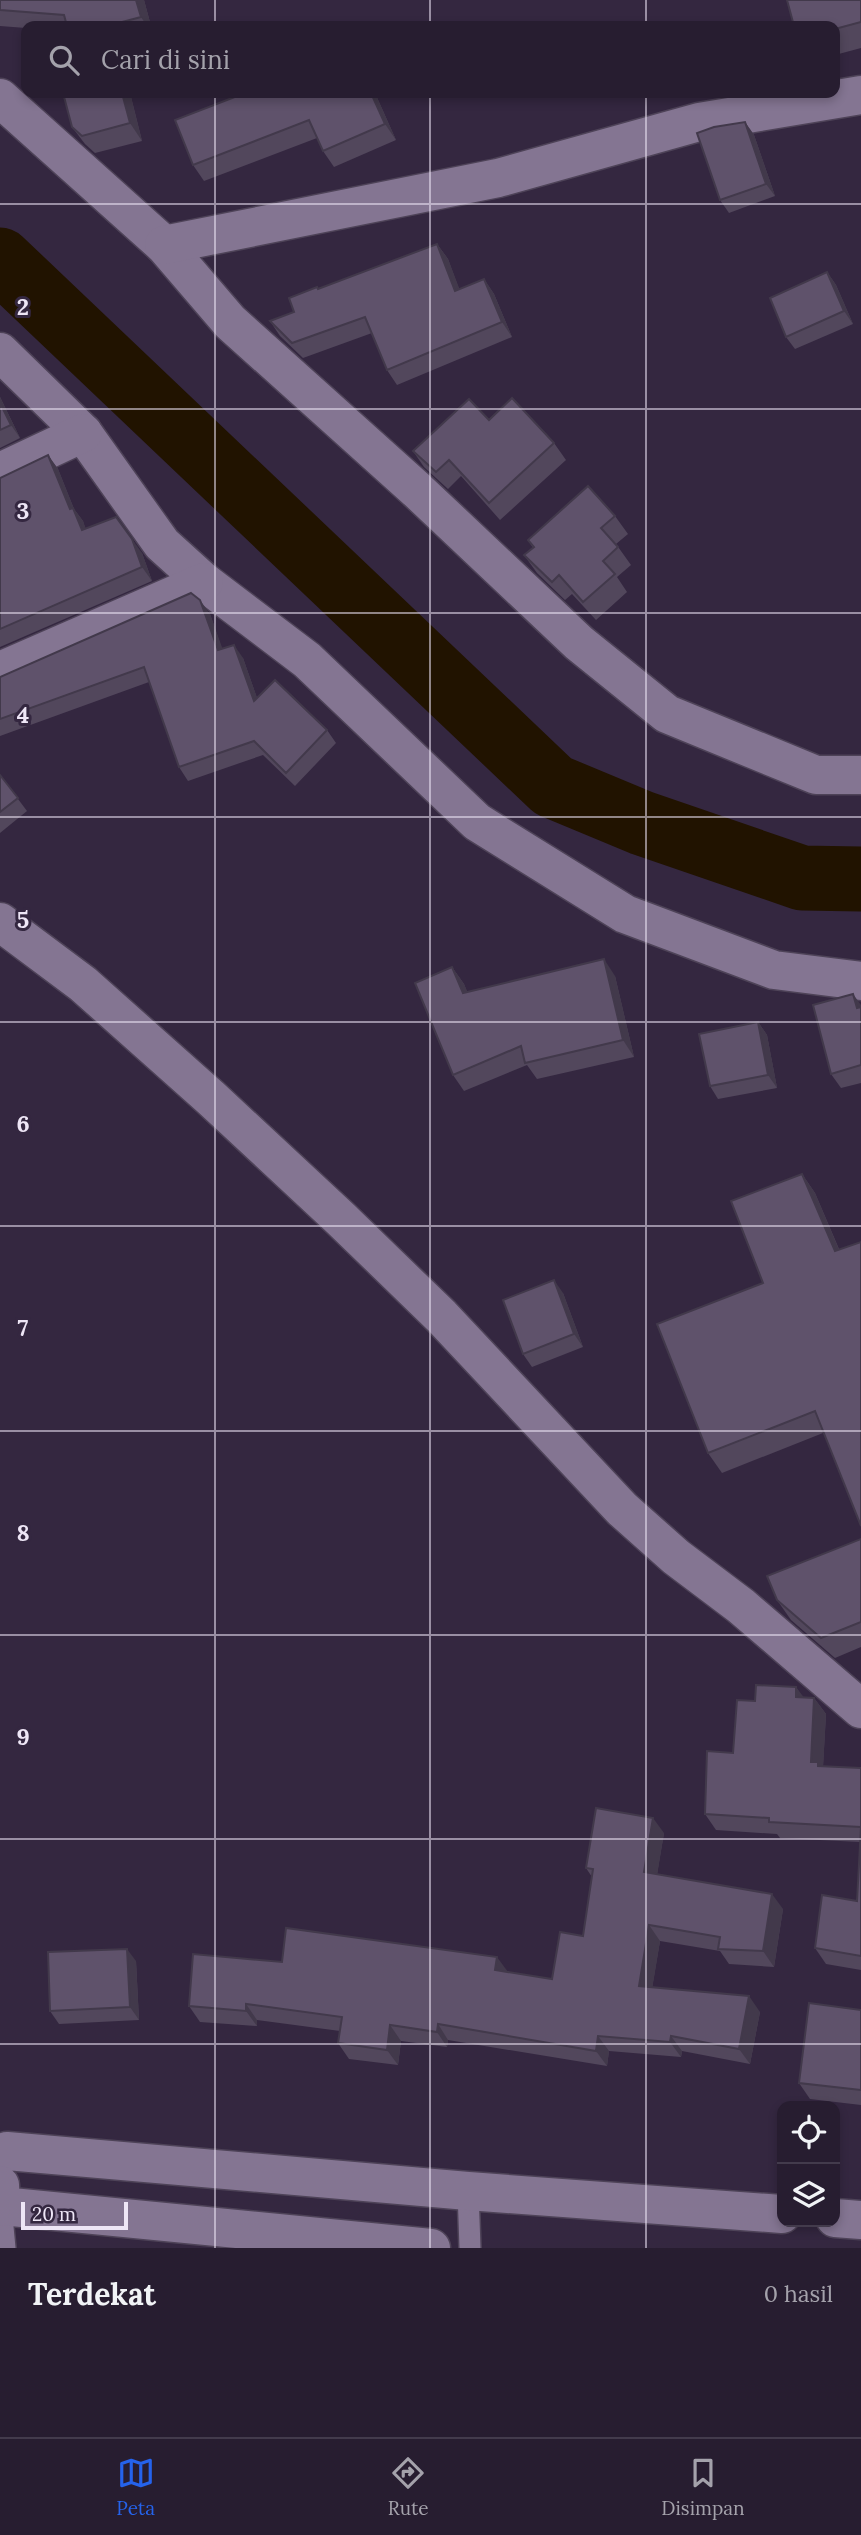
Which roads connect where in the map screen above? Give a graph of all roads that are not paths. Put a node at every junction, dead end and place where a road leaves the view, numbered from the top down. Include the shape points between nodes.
1 (861, 95) edge
2 (0, 98) edge
3 (164, 245) junction
4 (0, 352) edge
5 (83, 433) junction
6 (0, 472) edge
7 (204, 582) junction
8 (0, 671) edge
9 (861, 775) edge
10 (0, 922) edge
11 (861, 981) edge
12 (861, 1709) edge
13 (0, 2155) edge
14 (0, 2185) edge
15 (468, 2190) junction
16 (1, 2206) edge
17 (777, 2214) edge
18 (840, 2218) edge
19 (861, 2220) edge
20 (5, 2248) edge
21 (430, 2248) edge
22 (470, 2248) edge

1 - 3 street via 699,122 498,178
2 - 3 street
3 - 9 street via 229,322 579,643 667,714 816,775
4 - 5 street
5 - 6 street
5 - 7 street via 162,544
7 - 8 street
7 - 11 street via 307,660 477,822 625,914 774,970
10 - 12 street via 83,984 341,1219 441,1316 622,1509
13 - 15 street via 7,2151
14 - 16 street
15 - 17 street
15 - 22 lane
16 - 20 lane
16 - 21 street
18 - 19 street

